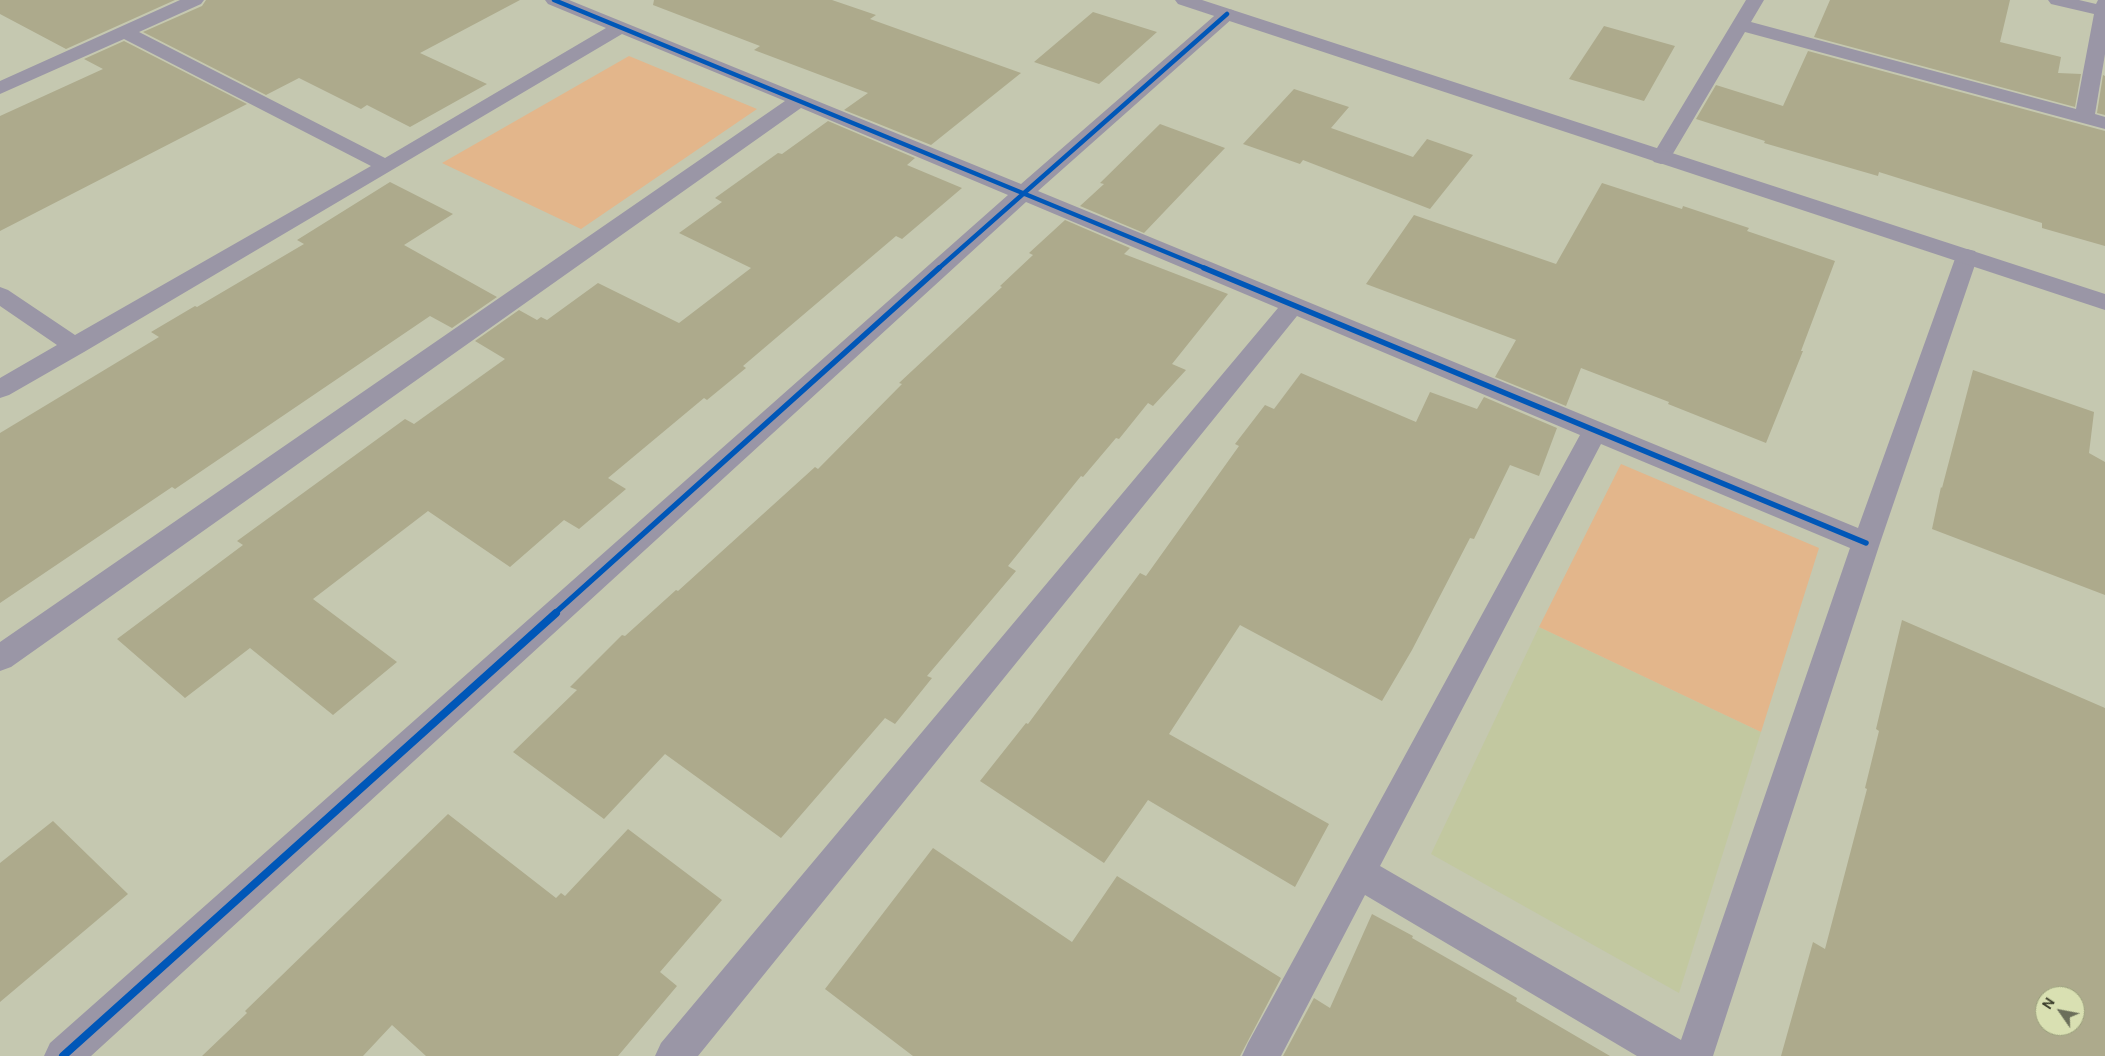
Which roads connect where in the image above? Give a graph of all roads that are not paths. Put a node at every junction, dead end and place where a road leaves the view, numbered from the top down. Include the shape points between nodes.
1 (195, 0) edge
2 (554, 0) edge
3 (1184, 0) edge
4 (1754, 0) edge
5 (2057, 0) edge
6 (2104, 7) edge
7 (1227, 14) junction
8 (1740, 25) junction
9 (621, 27) junction
10 (124, 32) junction
11 (0, 88) edge
12 (799, 100) junction
13 (2084, 118) junction
14 (2105, 123) edge
15 (1662, 158) junction
16 (386, 166) junction
17 (1022, 193) junction
18 (1967, 256) junction
19 (0, 295) edge
20 (2105, 302) edge
21 (1293, 305) junction
22 (75, 346) junction
23 (0, 389) edge
24 (1595, 430) junction
25 (1866, 543) junction
26 (0, 658) edge
27 (1359, 872) junction
28 (64, 1056) edge
29 (674, 1056) edge
30 (1260, 1056) edge
31 (1672, 1056) edge
32 (1694, 1056) edge

1 - 10 street
2 - 9 street
3 - 7 street
4 - 8 street
5 - 6 street
6 - 13 street
7 - 15 street
7 - 17 street
8 - 13 street
8 - 15 street
9 - 12 street
9 - 16 street
10 - 11 street
10 - 16 street
12 - 17 street
12 - 26 street
13 - 14 street
15 - 18 street
16 - 22 street
17 - 21 street
17 - 28 street
18 - 20 street
18 - 25 street
19 - 22 street
21 - 24 street
21 - 29 street
22 - 23 street
24 - 25 street
24 - 27 street
25 - 32 street
27 - 30 street
27 - 31 street

